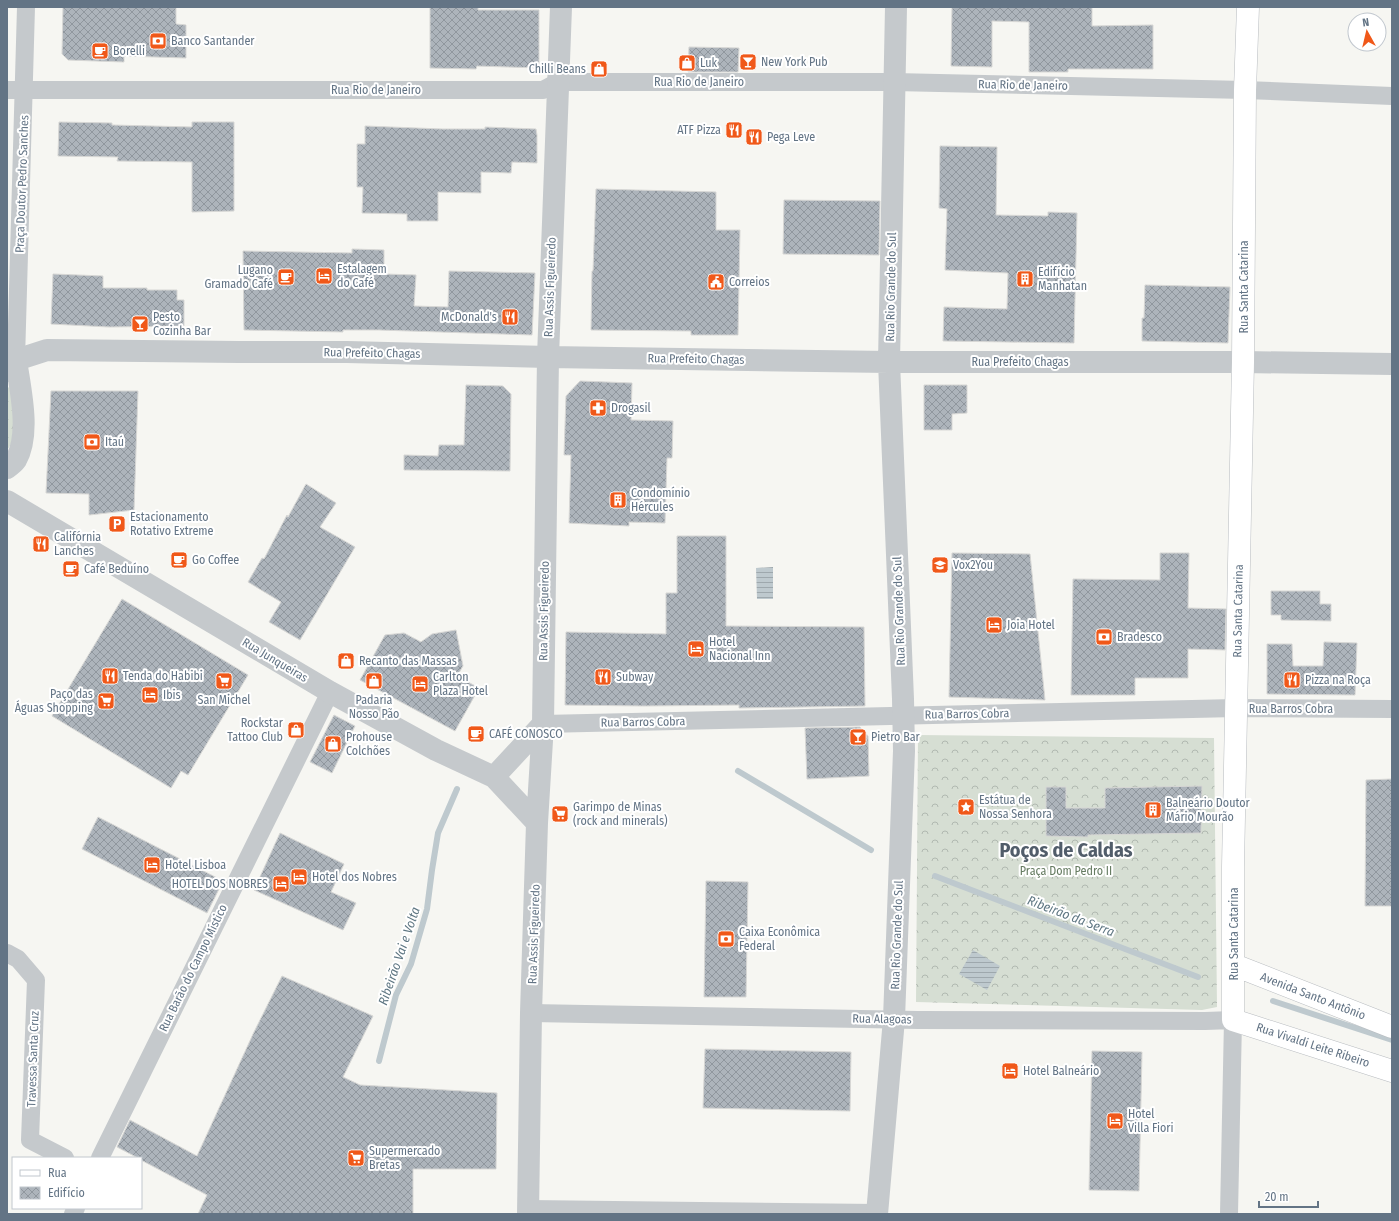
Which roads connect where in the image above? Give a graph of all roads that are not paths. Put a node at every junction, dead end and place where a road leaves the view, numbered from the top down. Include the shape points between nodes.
1 (26, 7) edge
2 (561, 7) edge
3 (896, 7) edge
4 (1248, 7) edge
5 (558, 82) junction
6 (894, 82) junction
7 (7, 90) edge
8 (25, 90) junction
9 (1245, 90) junction
10 (1392, 96) edge
11 (548, 357) junction
12 (890, 362) junction
13 (1243, 362) junction
14 (1392, 364) edge
15 (12, 365) edge
16 (7, 468) edge
17 (7, 501) edge
18 (330, 692) junction
19 (1236, 708) junction
20 (1392, 709) edge
21 (903, 715) junction
22 (542, 724) junction
23 (494, 777) junction
24 (537, 823) junction
25 (7, 953) edge
26 (1234, 965) junction
27 (531, 1013) junction
28 (894, 1019) junction
29 (1233, 1020) junction
30 (1392, 1026) edge
31 (1392, 1070) edge
32 (63, 1157) edge
33 (100, 1157) edge
34 (528, 1212) edge
35 (877, 1214) edge
36 (1229, 1214) edge

1 - 8 street, Praça Doutor Pedro Sanches
2 - 5 street, Rua Assis Figueiredo
3 - 6 street, Rua Rio Grande do Sul
4 - 9 main road, Rua Santa Catarina
5 - 6 street, Rua Rio de Janeiro
5 - 8 street, Rua Rio de Janeiro via 543,90
5 - 11 street, Rua Assis Figueiredo
6 - 9 street, Rua Rio de Janeiro
6 - 12 street, Rua Rio Grande do Sul
7 - 8 street, Rua Rio de Janeiro
8 - 15 street, Praça Doutor Pedro Sanches
9 - 10 street, Rua Rio de Janeiro
9 - 13 main road, Rua Santa Catarina
11 - 12 street, Rua Prefeito Chagas
11 - 15 street, Rua Prefeito Chagas via 347,352 47,350
11 - 22 street, Rua Assis Figueiredo
12 - 13 street, Rua Prefeito Chagas
12 - 21 street, Rua Rio Grande do Sul
13 - 14 street, Rua Prefeito Chagas
13 - 19 main road, Rua Santa Catarina
15 - 16 street via 24,422 16,460
17 - 18 street, Rua Junqueiras
18 - 23 street, Rua Junqueiras via 436,750
18 - 33 street, Rua Barão do Campo Místico
19 - 20 street, Rua Barros Cobra
19 - 21 street, Rua Barros Cobra
19 - 26 main road, Rua Santa Catarina
21 - 22 street, Rua Barros Cobra
21 - 28 street, Rua Rio Grande do Sul via 904,750
22 - 23 street
22 - 24 street, Rua Assis Figueiredo
23 - 24 street, Rua Junqueiras
24 - 27 street, Rua Assis Figueiredo
25 - 32 street, Travessa Santa Cruz via 18,959 36,980 30,1140
26 - 29 main road, Rua Santa Catarina
26 - 30 main road, Avenida Santo Antônio
27 - 28 street, Rua Alagoas
27 - 34 street, Rua Assis Figueiredo
28 - 29 street, Rua Alagoas
28 - 35 street, Rua Rio Grande do Sul
29 - 31 main road, Rua Vivaldi Leite Ribeiro
29 - 36 street, Rua Santa Catarina
34 - 35 street

